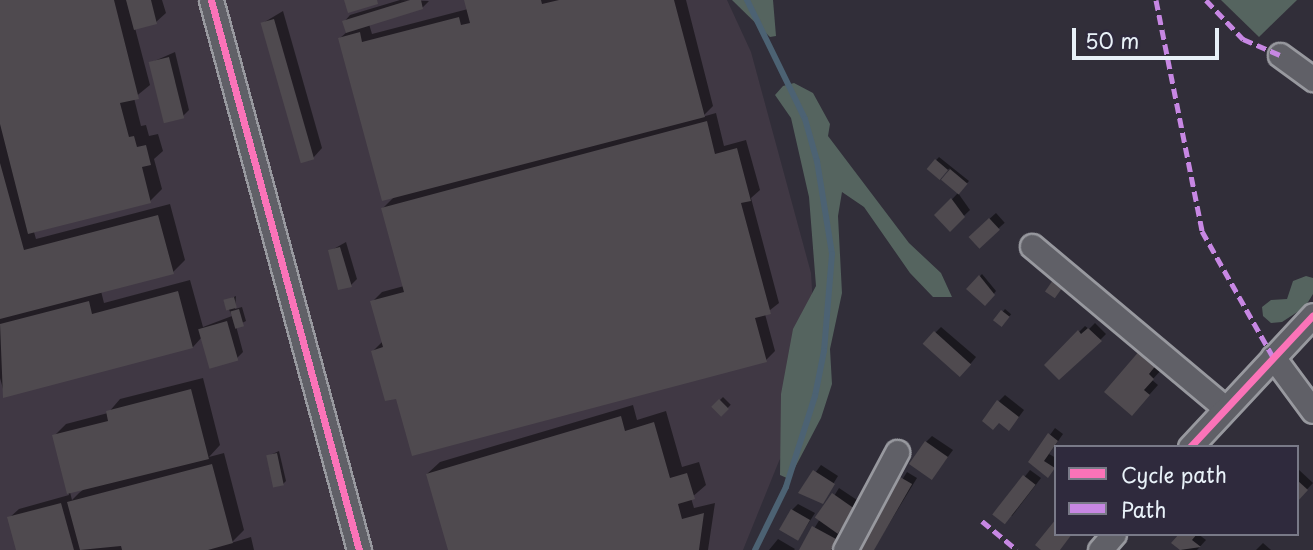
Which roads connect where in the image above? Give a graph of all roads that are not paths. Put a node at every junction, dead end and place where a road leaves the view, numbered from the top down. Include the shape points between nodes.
1 (211, 0) edge
2 (1280, 55) dead end
3 (1313, 79) edge
4 (1032, 246) dead end
5 (1313, 315) edge
6 (1273, 357) junction
7 (1224, 407) junction
8 (1313, 411) edge
9 (1192, 445) edge
10 (897, 453) dead end
11 (1112, 536) edge
12 (359, 550) edge
13 (845, 550) edge
14 (1100, 550) edge

1 - 12 street
2 - 3 street
4 - 7 street
5 - 6 street
6 - 7 street
6 - 8 street
7 - 9 street
10 - 13 street
11 - 14 street

